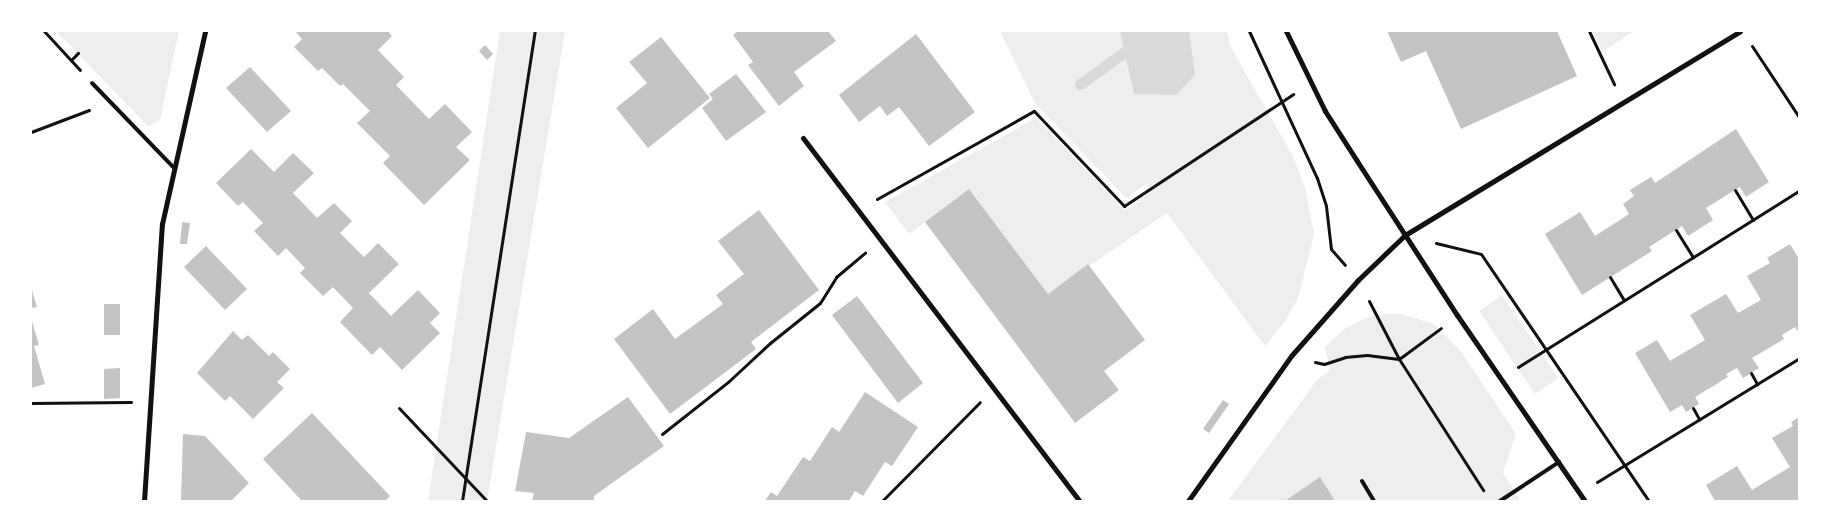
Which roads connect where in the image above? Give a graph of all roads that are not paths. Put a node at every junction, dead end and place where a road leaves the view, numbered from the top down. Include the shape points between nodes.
1 (205, 31) edge
2 (1286, 31) edge
3 (1740, 31) edge
4 (92, 83) road end
5 (803, 138) dead end
6 (173, 167) junction
7 (1405, 235) junction
8 (1559, 462) junction
9 (1362, 481) dead end
10 (144, 501) edge
11 (1080, 501) edge
12 (1188, 501) edge
13 (1374, 501) edge
14 (1500, 501) edge
15 (1585, 501) edge

1 - 6 street
2 - 7 street via 1311,84
3 - 7 street
4 - 6 lane
5 - 11 street
6 - 10 street via 162,224
7 - 8 street
7 - 12 street via 1358,280 1291,356
8 - 14 lane
8 - 15 street
9 - 13 lane

